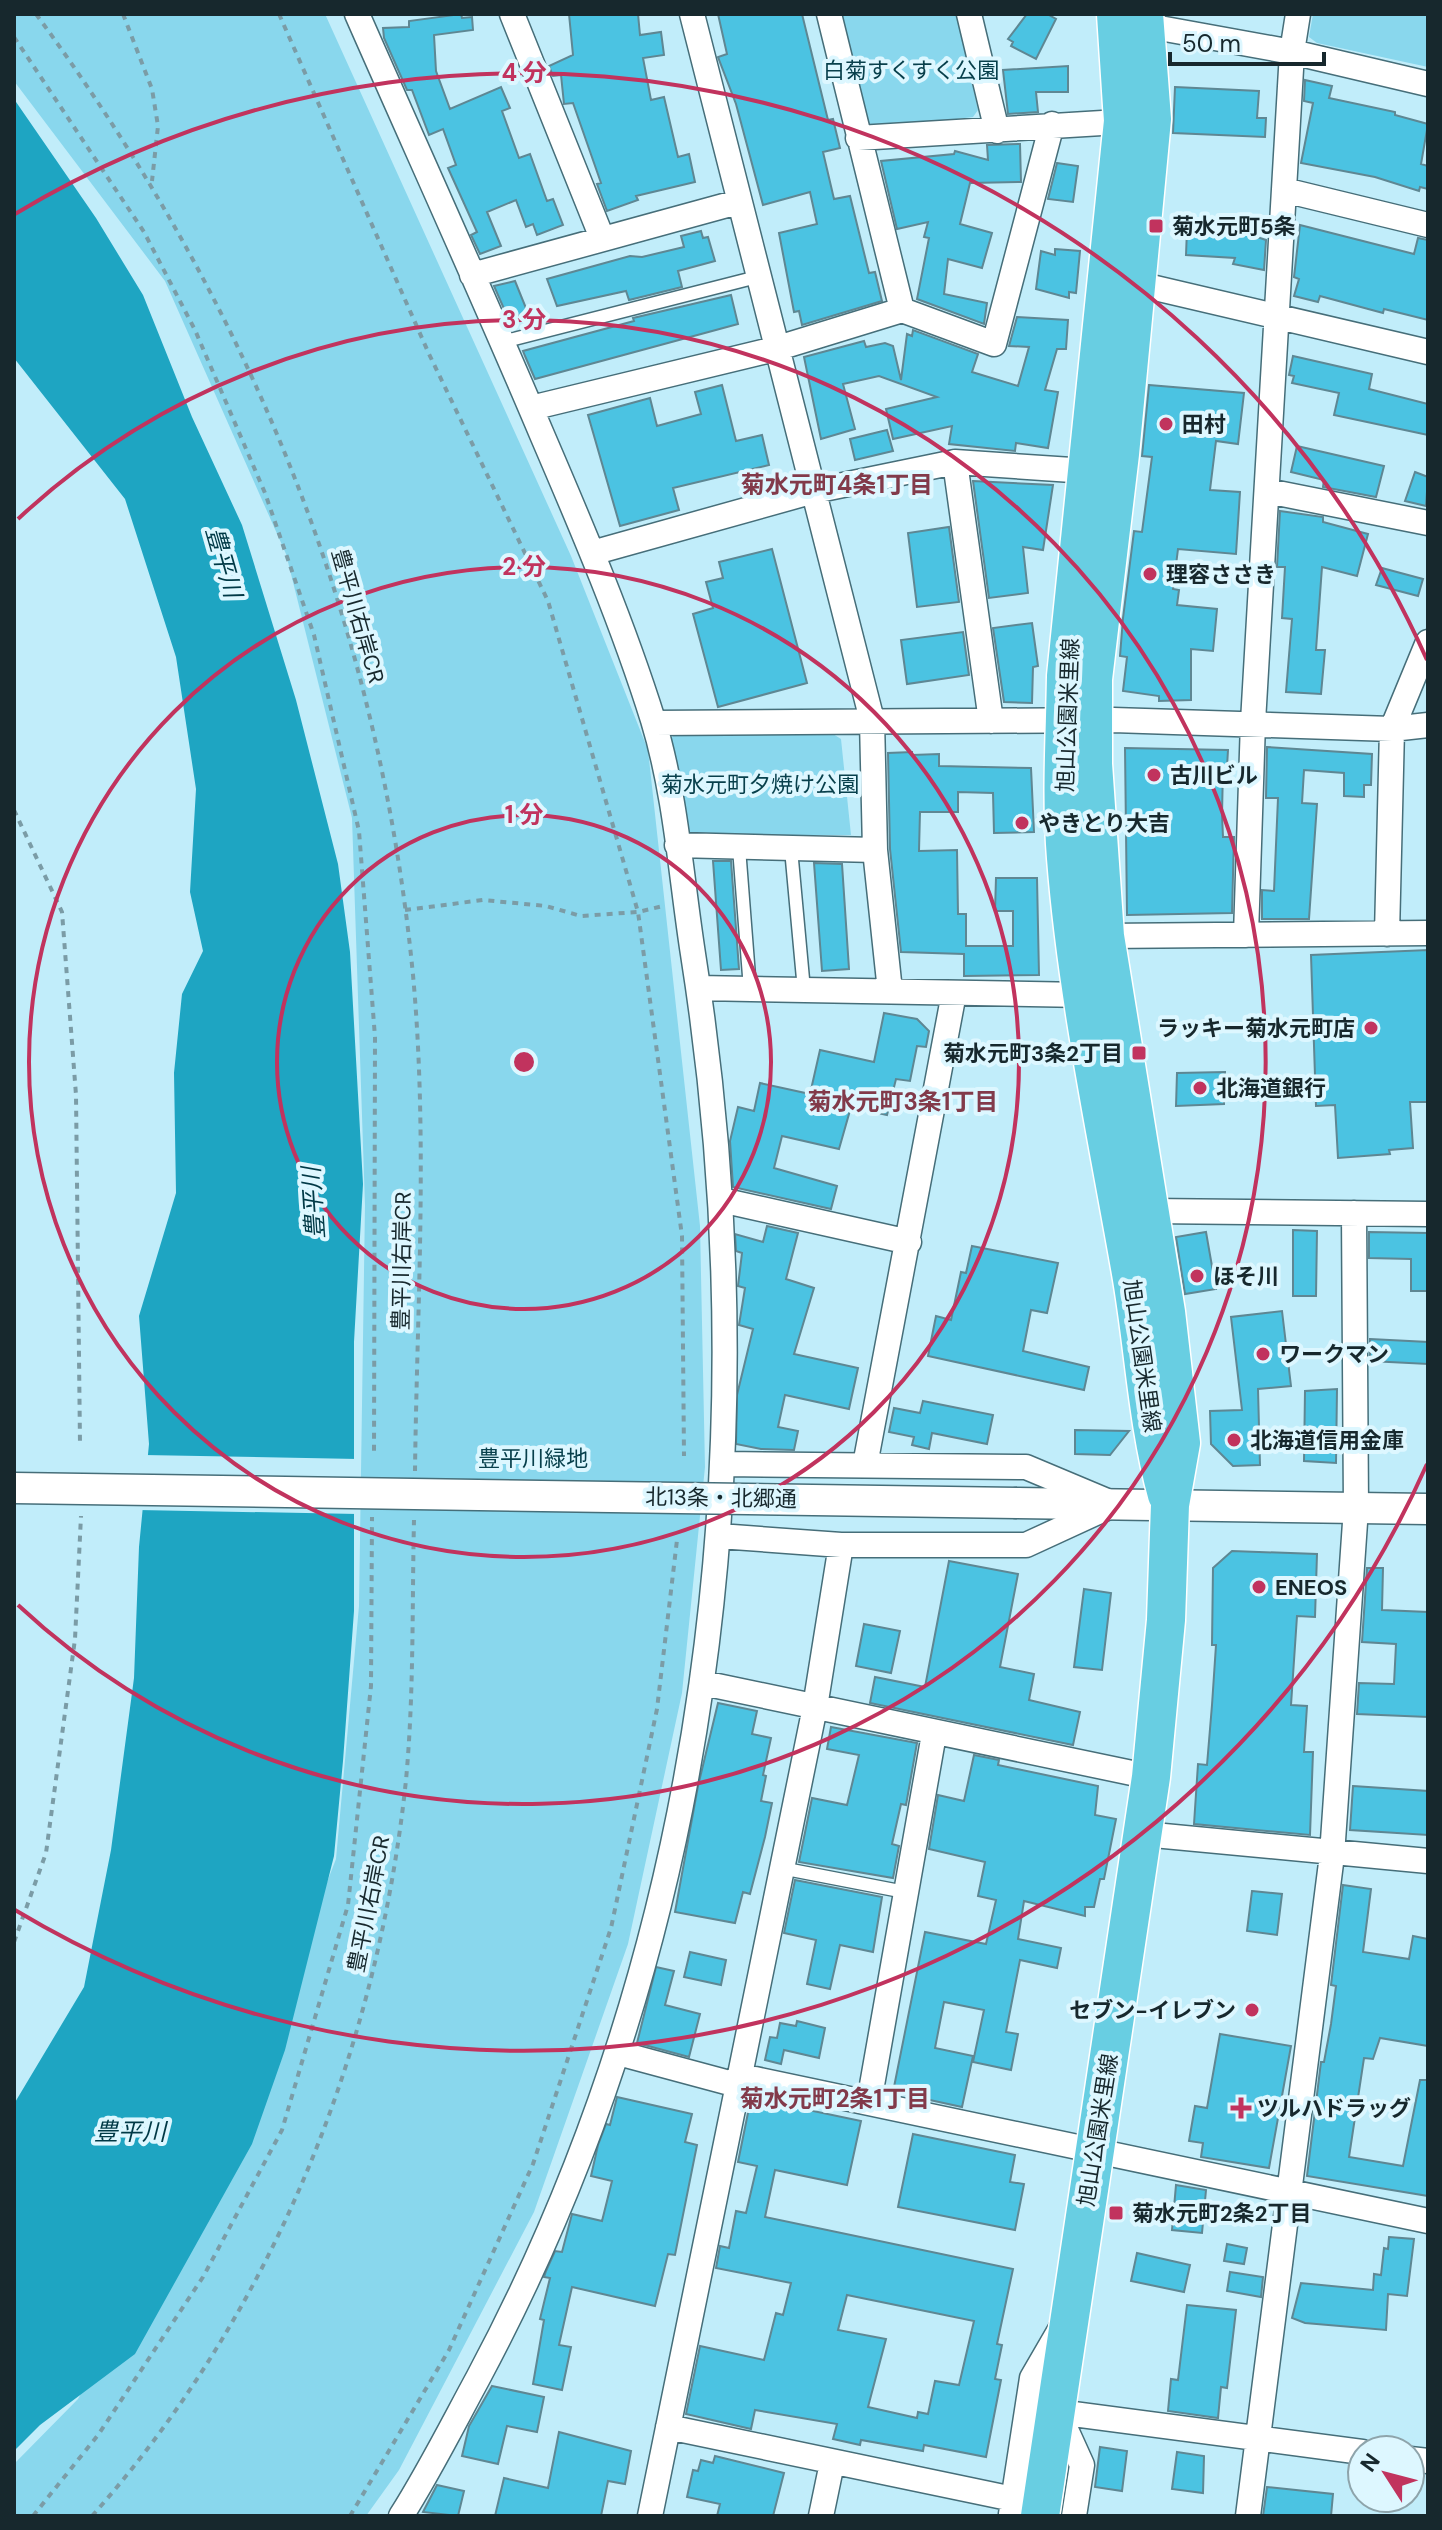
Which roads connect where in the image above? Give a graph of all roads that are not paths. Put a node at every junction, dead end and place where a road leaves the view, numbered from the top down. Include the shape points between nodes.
1 (357, 14) edge
2 (512, 14) edge
3 (692, 14) edge
4 (829, 14) edge
5 (969, 14) edge
6 (1298, 14) edge
7 (1130, 19) edge
8 (1292, 52) junction
9 (1428, 84) edge
10 (1138, 120) junction
11 (1052, 124) junction
12 (997, 131) junction
13 (858, 138) junction
14 (1284, 190) junction
15 (738, 202) junction
16 (1428, 225) edge
17 (602, 238) junction
18 (472, 275) junction
19 (757, 277) junction
20 (1138, 284) junction
21 (902, 310) junction
22 (1277, 316) junction
23 (502, 342) junction
24 (775, 349) junction
25 (1428, 352) edge
26 (531, 408) junction
27 (955, 462) junction
28 (1087, 471) junction
29 (814, 491) junction
30 (1267, 491) junction
31 (1428, 523) edge
32 (592, 553) junction
33 (1428, 642) edge
34 (872, 720) junction
35 (991, 721) junction
36 (1079, 721) junction
37 (1253, 722) junction
38 (654, 723) junction
39 (1428, 725) edge
40 (1392, 729) junction
41 (677, 845) junction
42 (739, 848) junction
43 (791, 849) junction
44 (875, 850) junction
45 (1428, 933) edge
46 (1387, 934) junction
47 (1246, 935) junction
48 (1105, 936) junction
49 (699, 988) junction
50 (750, 989) junction
51 (804, 990) junction
52 (890, 991) junction
53 (954, 993) junction
54 (1084, 995) junction
55 (721, 1200) junction
56 (1150, 1211) junction
57 (1354, 1213) junction
58 (1428, 1214) edge
59 (909, 1242) junction
60 (724, 1464) junction
61 (865, 1465) junction
62 (14, 1488) edge
63 (1115, 1504) junction
64 (1170, 1505) junction
65 (1356, 1508) junction
66 (1428, 1509) edge
67 (719, 1536) junction
68 (841, 1545) junction
69 (703, 1683) junction
70 (815, 1707) junction
71 (934, 1734) junction
72 (1151, 1777) junction
73 (1143, 1834) junction
74 (1332, 1855) junction
75 (1428, 1861) edge
76 (781, 1868) junction
77 (905, 1892) junction
78 (618, 2053) junction
79 (737, 2085) junction
80 (869, 2102) junction
81 (1095, 2149) junction
82 (1291, 2191) junction
83 (1428, 2221) edge
84 (1070, 2311) junction
85 (1058, 2412) junction
86 (668, 2427) junction
87 (1258, 2439) junction
88 (1346, 2450) edge
89 (832, 2463) junction
90 (1021, 2510) edge
91 (401, 2516) edge
92 (650, 2516) edge
93 (821, 2516) edge
94 (1074, 2516) edge
95 (1248, 2516) edge

1 - 18 street
2 - 17 street
3 - 15 street
4 - 13 street
5 - 12 street
6 - 8 street
7 - 8 street
7 - 10 main road, 旭山公園米里線
8 - 9 street
8 - 14 street
10 - 11 street
10 - 20 main road, 旭山公園米里線
10 - 28 main road, 旭山公園米里線
11 - 12 street
11 - 21 street via 994,344
12 - 13 street
13 - 21 street
14 - 16 street
14 - 22 street
15 - 17 street
15 - 19 street
17 - 18 street
18 - 23 street
19 - 23 lane
19 - 24 street
20 - 22 street
20 - 36 main road, 旭山公園米里線 via 1093,679
21 - 24 street
22 - 25 street
22 - 30 street
23 - 26 street
24 - 26 street
24 - 29 street
26 - 32 street
27 - 28 street
27 - 29 street
27 - 35 street
28 - 36 main road, 旭山公園米里線 via 1066,676
29 - 32 street
29 - 34 street
30 - 31 street
30 - 37 street
32 - 38 street
33 - 40 street
34 - 35 street
34 - 38 street
34 - 44 street
35 - 36 street
36 - 37 street
36 - 48 main road, 旭山公園米里線
36 - 54 main road, 旭山公園米里線 via 1062,746 1066,858
37 - 40 street
37 - 47 street
38 - 41 street
39 - 40 street
40 - 46 street
41 - 42 street
41 - 49 street
42 - 43 street
42 - 50 lane
43 - 44 street
43 - 51 lane
44 - 52 street
45 - 46 street
46 - 47 street
47 - 48 street
48 - 56 main road, 旭山公園米里線
49 - 50 street
49 - 55 street
50 - 51 street
51 - 52 street
52 - 53 street
53 - 54 street
53 - 59 street
54 - 64 main road, 旭山公園米里線 via 1144,1348 1153,1442
55 - 59 street
55 - 60 street
56 - 57 street
56 - 64 main road, 旭山公園米里線 via 1181,1443
57 - 58 street
57 - 65 street
59 - 61 street
60 - 61 street
60 - 67 street
61 - 63 street via 1026,1467
62 - 63 street, 北13条・北郷通, bridge
63 - 64 street, 北13条・北郷通
63 - 68 street via 1026,1545
64 - 65 street, 北13条・北郷通
64 - 72 main road, 旭山公園米里線 via 1166,1620
65 - 66 street, 北13条・北郷通
65 - 74 street
67 - 68 street
67 - 69 street
68 - 70 street
69 - 70 street
69 - 78 street via 655,1927
70 - 71 street
70 - 76 street
71 - 72 street
71 - 77 street
72 - 73 main road, 旭山公園米里線
73 - 74 street
73 - 81 main road, 旭山公園米里線
74 - 75 street
74 - 82 street
76 - 77 lane
76 - 79 street
77 - 80 street
78 - 79 street
78 - 91 street via 525,2288
79 - 80 street via 755,2079
79 - 86 street
80 - 81 street
81 - 82 street
81 - 84 main road, 旭山公園米里線
82 - 83 street
82 - 87 street
84 - 85 main road, 旭山公園米里線
84 - 90 street via 1032,2378
85 - 87 street
85 - 90 main road, 旭山公園米里線
85 - 94 street via 1082,2465
86 - 89 street
86 - 92 street
87 - 88 street
87 - 95 street
89 - 90 street
89 - 93 street

